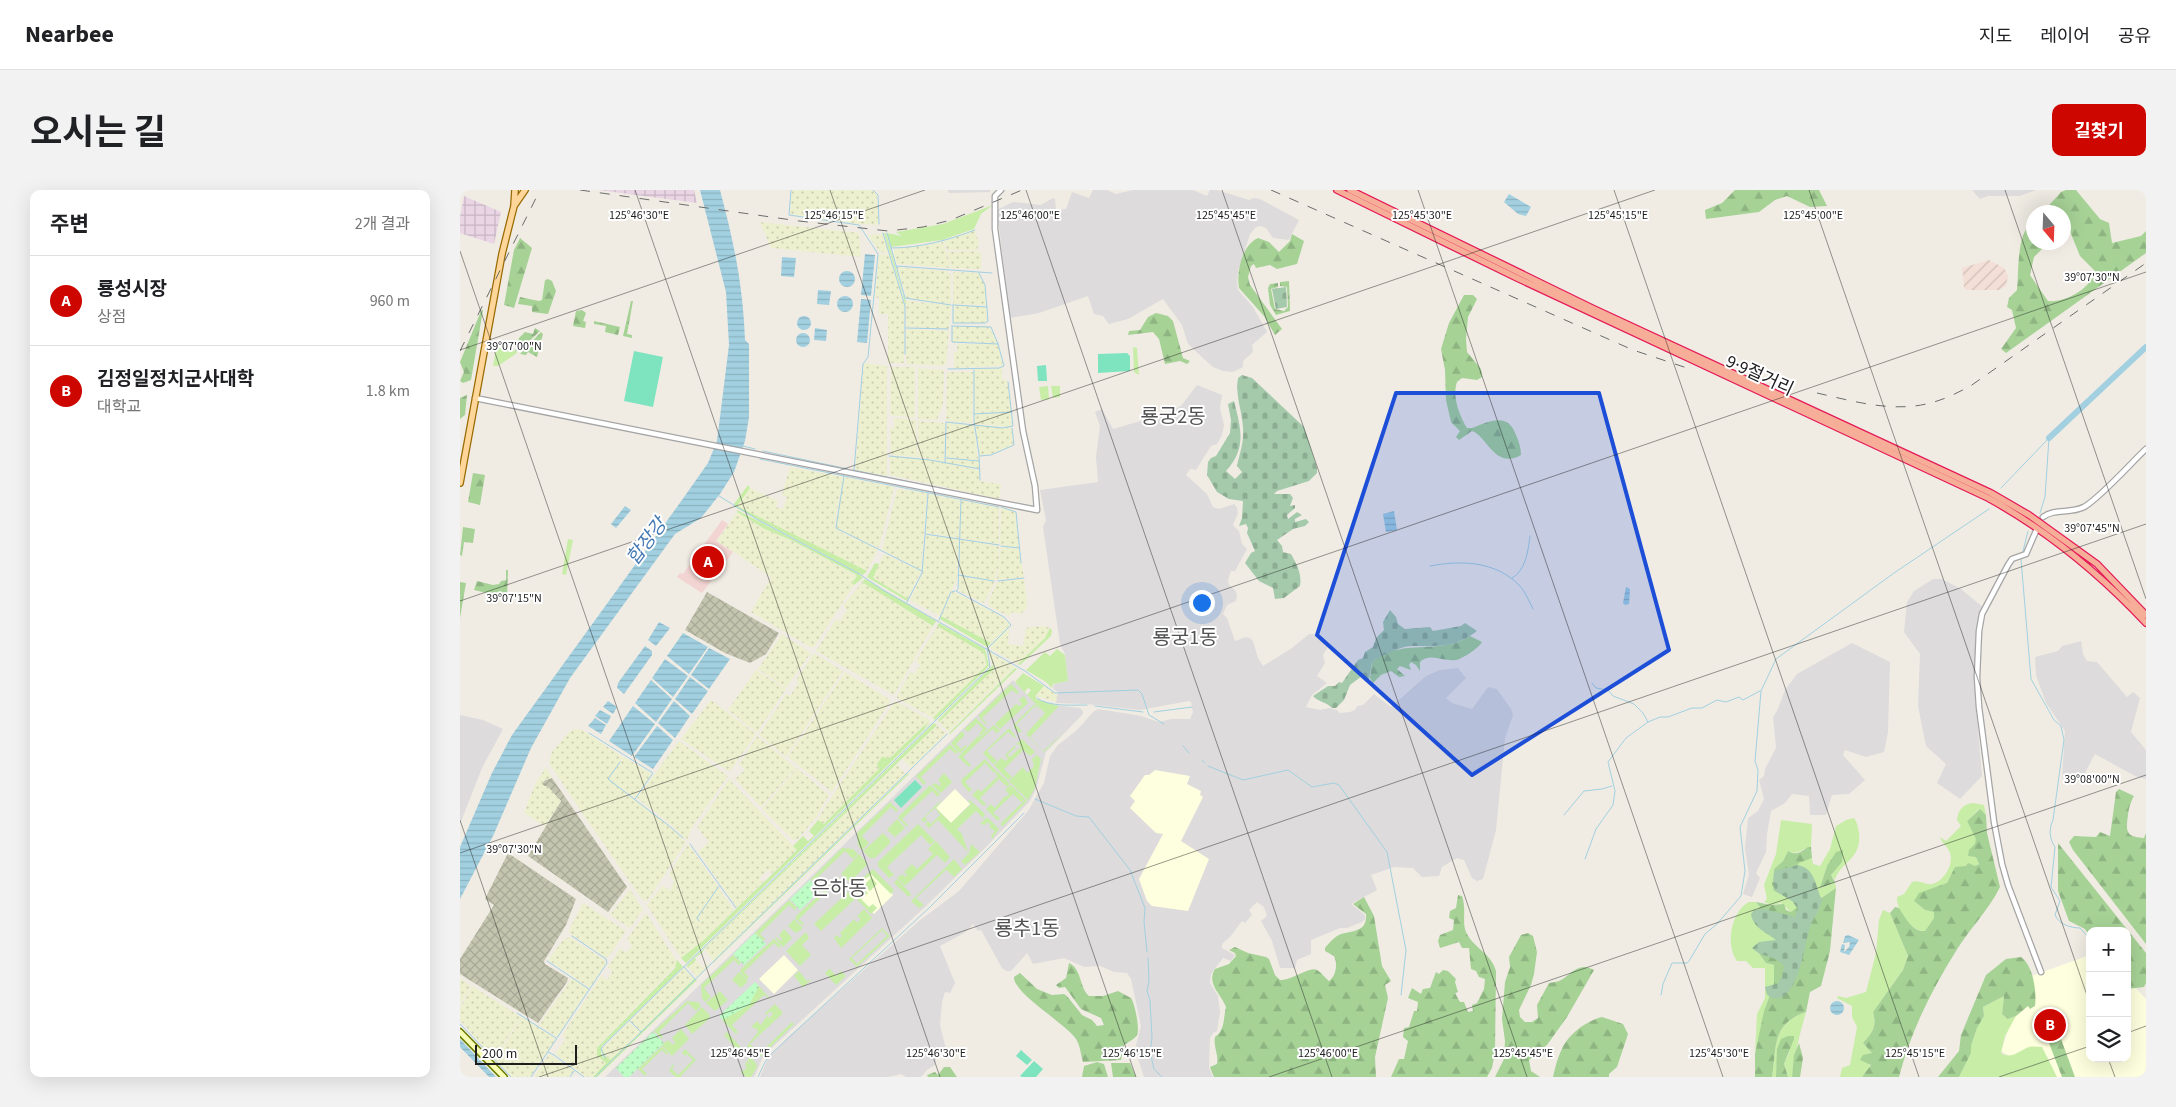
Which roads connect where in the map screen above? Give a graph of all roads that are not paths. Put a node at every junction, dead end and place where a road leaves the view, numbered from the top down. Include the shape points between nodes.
1 (515, 190) edge
2 (525, 190) edge
3 (1001, 190) edge
4 (1337, 190) edge
5 (1350, 190) edge
6 (514, 206) junction
7 (475, 398) junction
8 (2146, 449) edge
9 (460, 483) edge
10 (2043, 517) dead end
11 (2036, 531) dead end
12 (2146, 615) edge
13 (2146, 623) edge
14 (2041, 972) dead end
15 (460, 1032) edge
16 (504, 1077) edge

1 - 6 main road
2 - 6 main road
3 - 7 street via 995,196 995,229 1037,510
4 - 13 highway, 9·9절거리 via 1517,278 1988,498 2047,534 2093,570
5 - 12 highway, 9·9절거리 via 1557,291 1991,493 2029,515 2097,564
6 - 7 main road
7 - 9 main road
8 - 10 street via 2083,507
11 - 14 street via 2028,551 2012,559 2008,565 1982,614 1977,677 2002,864
15 - 16 main road

